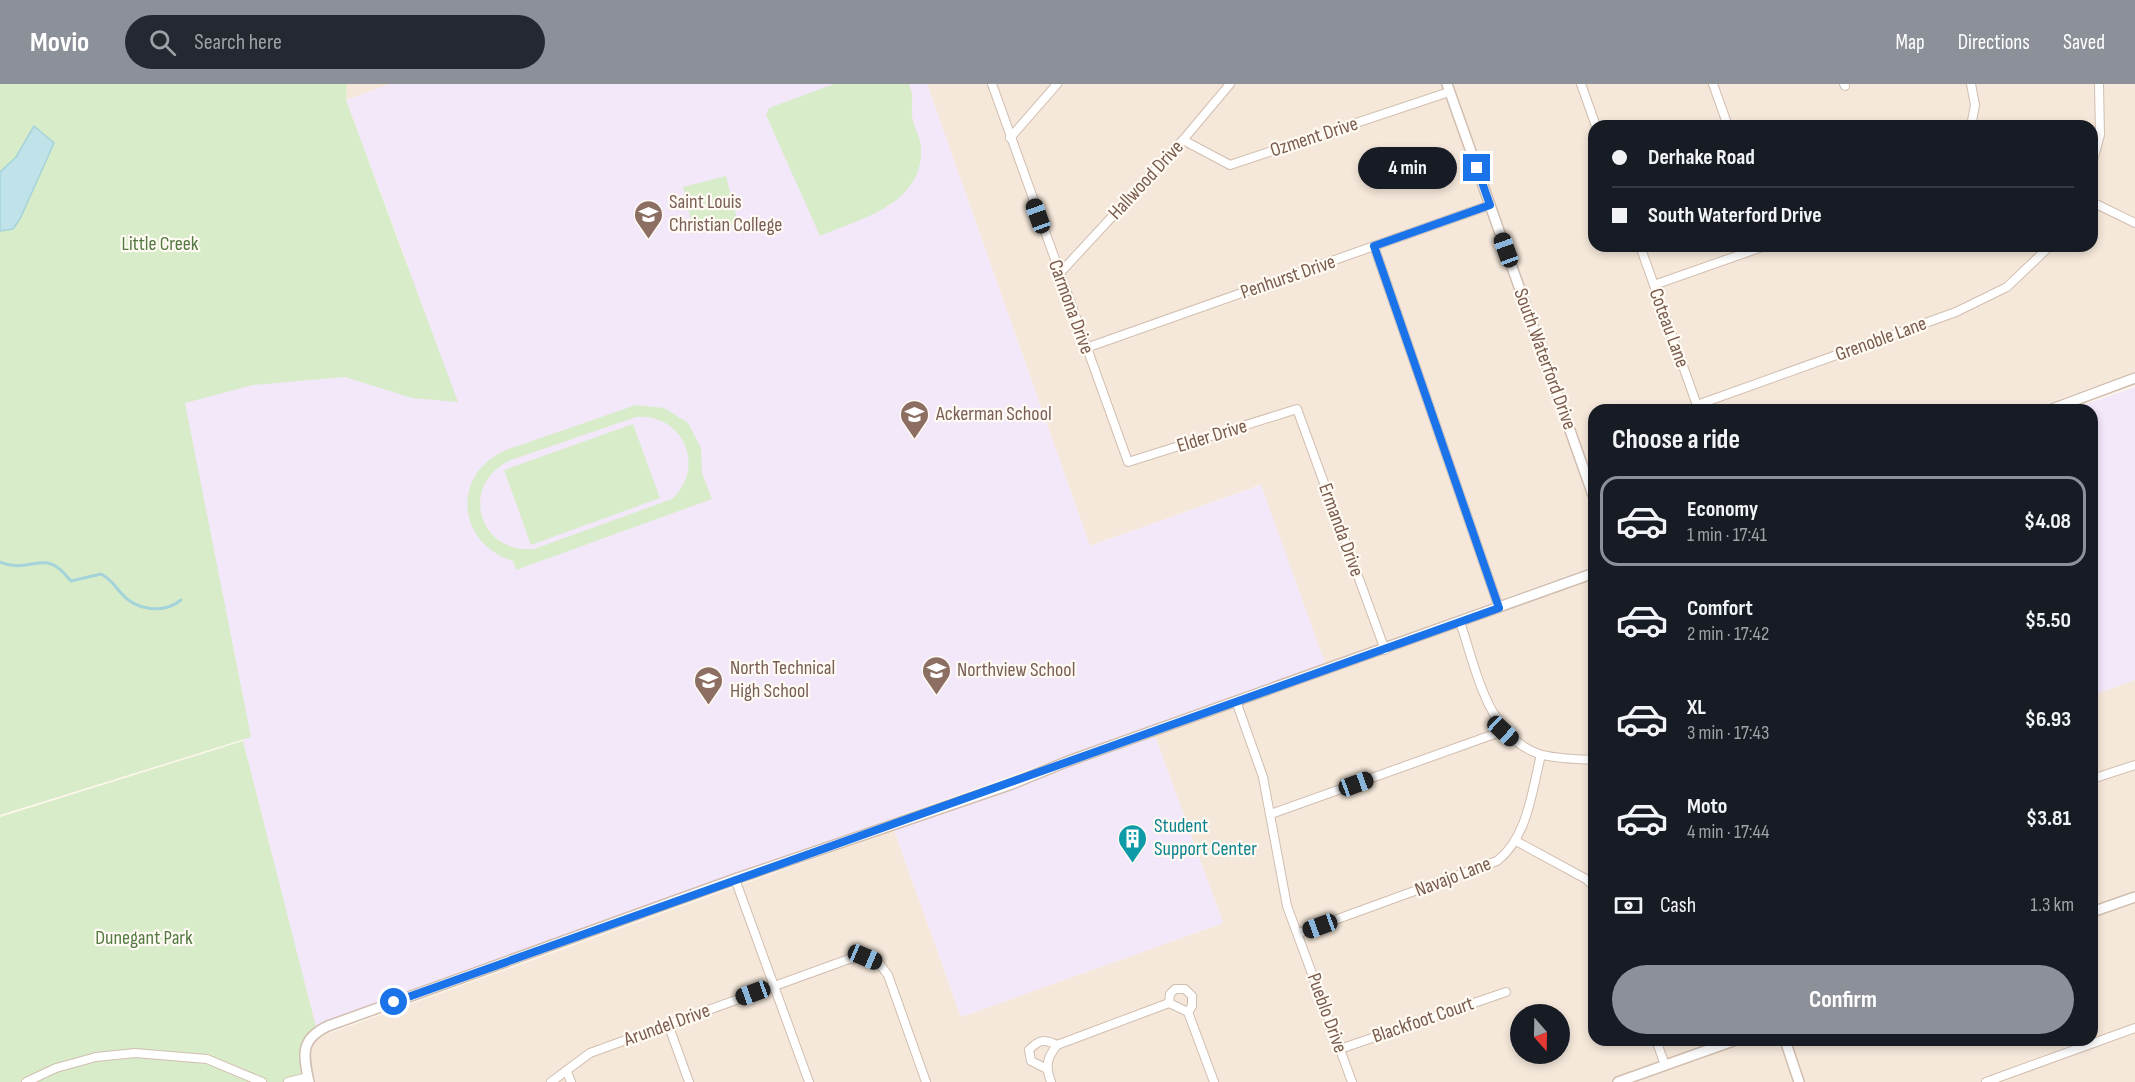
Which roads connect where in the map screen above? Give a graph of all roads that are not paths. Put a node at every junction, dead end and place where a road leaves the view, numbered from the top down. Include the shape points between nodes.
1 (992, 84) edge
2 (1057, 84) edge
3 (1230, 84) edge
4 (1581, 84) edge
5 (1713, 84) edge
6 (1971, 84) edge
7 (2100, 84) edge
8 (1448, 88) edge
9 (1594, 120) edge
10 (1726, 120) edge
11 (1972, 120) edge
12 (1010, 138) junction
13 (1183, 140) junction
14 (2098, 142) edge
15 (1490, 205) junction
16 (2098, 205) edge
17 (2135, 223) edge
18 (1374, 246) junction
19 (1642, 252) edge
20 (1748, 252) edge
21 (2044, 252) edge
22 (1059, 274) junction
23 (1654, 285) junction
24 (1086, 348) junction
25 (2135, 378) edge
26 (1697, 404) edge
27 (1706, 404) edge
28 (2065, 404) edge
29 (1297, 409) joint
30 (1128, 462) joint
31 (1588, 481) edge
32 (1588, 575) edge
33 (1499, 608) junction
34 (1460, 622) junction
35 (1385, 650) junction
36 (1236, 701) junction
37 (1503, 731) junction
38 (1541, 754) junction
39 (1588, 759) edge
40 (2135, 765) edge
41 (2098, 777) edge
42 (1271, 814) junction
43 (1516, 841) junction
44 (735, 879) junction
45 (1588, 881) edge
46 (2135, 897) edge
47 (2098, 910) edge
48 (1299, 933) junction
49 (775, 985) junction
50 (1506, 992) dead end
51 (1169, 1004) junction
52 (1188, 1012) junction
53 (668, 1024) junction
54 (2135, 1028) edge
55 (2098, 1041) edge
56 (1057, 1045) junction
57 (1658, 1046) edge
58 (1719, 1046) edge
59 (1787, 1046) edge
60 (2085, 1046) edge
61 (1341, 1049) junction
62 (1665, 1065) junction
63 (1047, 1069) junction
64 (567, 1072) junction
65 (309, 1080) edge
66 (26, 1082) edge
67 (262, 1082) edge
68 (288, 1082) edge
69 (551, 1082) edge
70 (571, 1082) edge
71 (689, 1082) edge
72 (809, 1082) edge
73 (926, 1082) edge
74 (1051, 1082) edge
75 (1214, 1082) edge
76 (1352, 1082) edge
77 (1618, 1082) edge
78 (1799, 1082) edge
79 (1986, 1082) edge

1 - 12 street, Carmona Drive
2 - 12 street
3 - 13 street, Hallwood Drive
4 - 9 street
5 - 10 street
6 - 11 street via 1975,105
7 - 14 street
8 - 13 street, Ozment Drive via 1230,165
8 - 15 street, South Waterford Drive
12 - 22 street, Carmona Drive
13 - 22 street, Hallwood Drive
15 - 18 street, Penhurst Drive
15 - 31 street, South Waterford Drive
16 - 17 street
18 - 24 street, Penhurst Drive
18 - 33 street
19 - 23 street, Coteau Lane
20 - 23 street
21 - 27 street, Grenoble Lane via 2007,287 1956,312
22 - 24 street, Carmona Drive
23 - 26 street, Coteau Lane
24 - 30 street, Carmona Drive
25 - 28 street
29 - 30 street, Elder Drive
29 - 35 street, Ermanda Drive
32 - 33 street
33 - 34 street
34 - 35 street
34 - 37 street
35 - 36 street
36 - 42 street, Pueblo Drive via 1263,777
36 - 44 street via 1012,784
37 - 38 street
37 - 42 street
38 - 39 street
38 - 43 street
40 - 41 street
42 - 48 street, Pueblo Drive via 1287,906
43 - 45 street
43 - 48 street, Navajo Lane via 1508,853 1485,867
44 - 49 street
44 - 65 street via 313,1033 305,1053
46 - 47 street
48 - 61 street, Pueblo Drive
49 - 53 street, Arundel Drive
49 - 72 street
49 - 73 street, Arundel Drive via 849,959 865,957 878,962 888,975
50 - 61 street, Blackfoot Court
51 - 52 street
51 - 52 street via 1175,989 1185,989 1192,996
51 - 56 street
52 - 75 street
53 - 64 street, Arundel Drive via 590,1053
53 - 71 street
54 - 55 street
56 - 63 street via 1047,1058
56 - 63 street via 1046,1040 1029,1050 1031,1061
57 - 62 street
58 - 62 street
59 - 78 street
60 - 79 street
61 - 76 street, Pueblo Drive
62 - 77 street
63 - 74 street
64 - 69 street, Arundel Drive
64 - 70 street
65 - 68 street
66 - 67 street via 56,1068 96,1057 135,1053 207,1059

